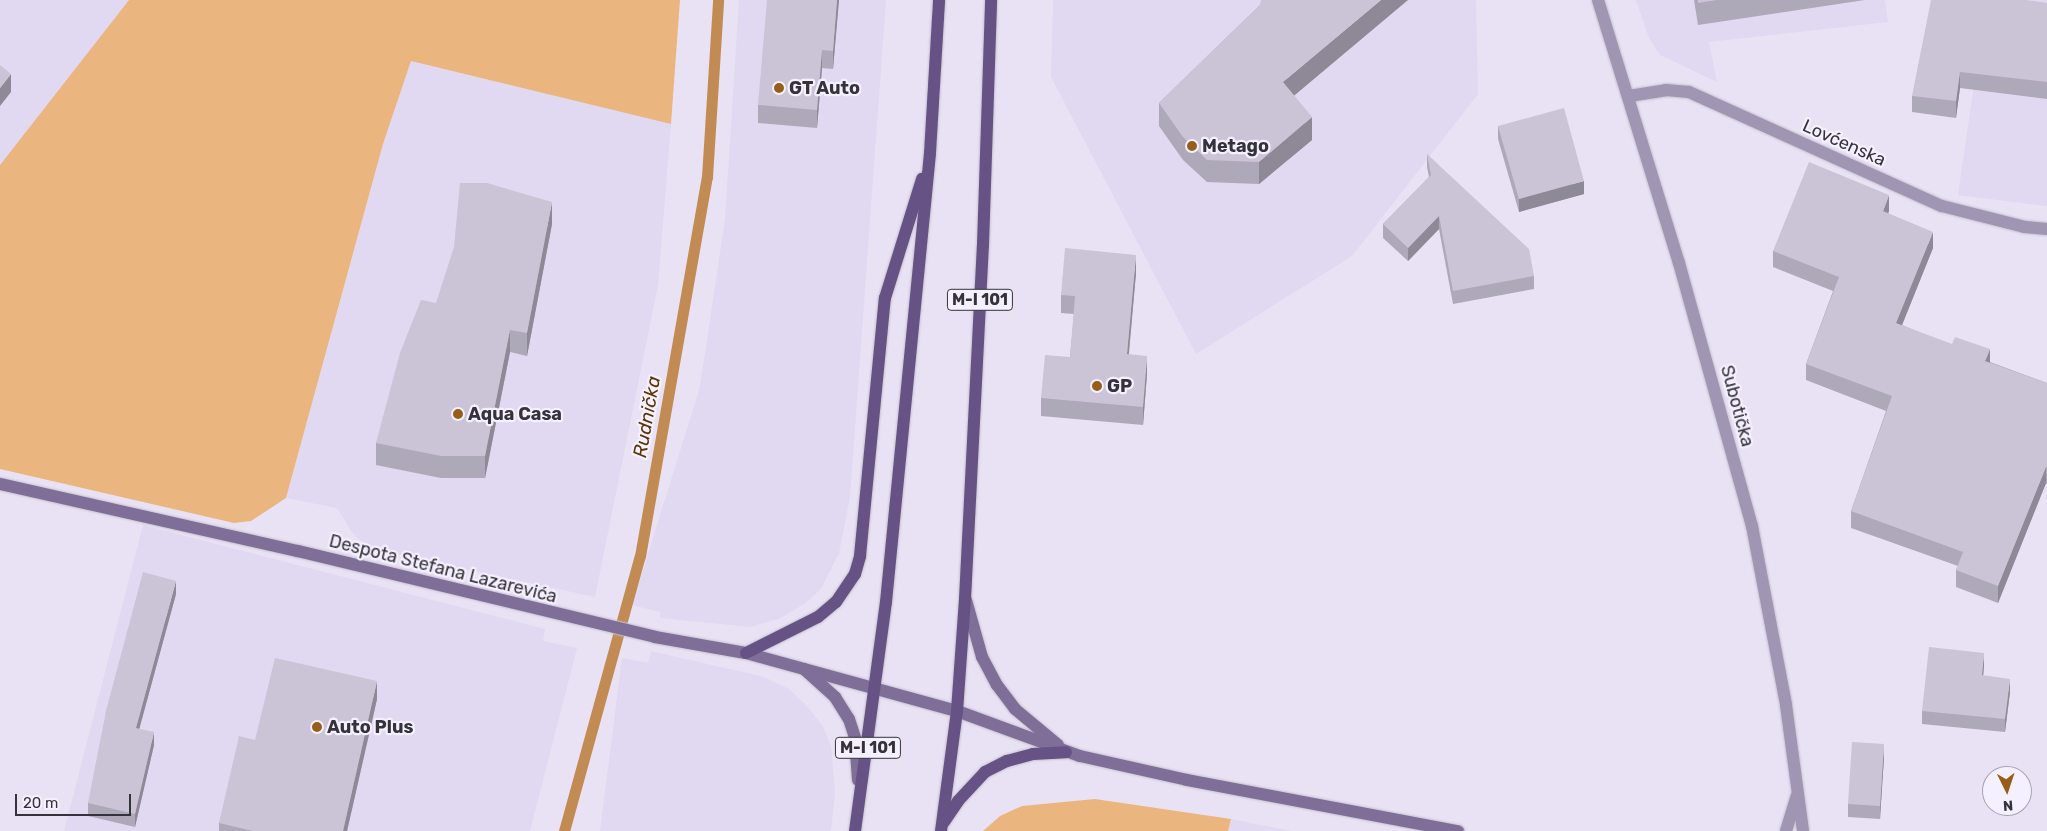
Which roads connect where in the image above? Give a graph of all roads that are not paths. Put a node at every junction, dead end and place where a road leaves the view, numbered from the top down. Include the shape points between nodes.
1 (939, 0) edge
2 (991, 0) edge
3 (1598, 0) edge
4 (1629, 96) junction
5 (930, 153) junction
6 (2047, 229) edge
7 (0, 484) edge
8 (965, 599) junction
9 (746, 652) junction
10 (802, 667) junction
11 (876, 688) junction
12 (957, 711) junction
13 (1066, 752) junction
14 (1799, 789) junction
15 (859, 808) junction
16 (941, 829) edge
17 (855, 831) edge
18 (1458, 831) edge
19 (1786, 831) edge
20 (1803, 831) edge

1 - 5 main road, M-I 101
2 - 8 main road, M-I 101 via 983,245
3 - 4 street, Subotička
4 - 6 street, Lovćenska via 1666,90 1689,92 1942,206 2025,227
4 - 14 street, Subotička via 1752,526
5 - 9 main road via 885,298 860,556 855,574 836,602 818,617
5 - 11 main road, M-I 101
7 - 9 street, Despota Stefana Lazarevića via 298,551 655,637
8 - 12 main road, M-I 101
8 - 13 street via 982,657 997,685 1015,709
9 - 10 street, Despota Stefana Lazarevića
10 - 11 street, Despota Stefana Lazarevića
10 - 15 street via 835,698 849,719 856,745
11 - 12 street, Despota Stefana Lazarevića
11 - 15 main road, M-I 101
12 - 13 street, Despota Stefana Lazarevića
12 - 16 main road, M-I 101
13 - 16 main road via 1033,754 1007,761 985,772 958,801
13 - 18 street, Despota Stefana Lazarevića via 1187,780
14 - 19 street
14 - 20 street, Subotička
15 - 17 main road, M-I 101

